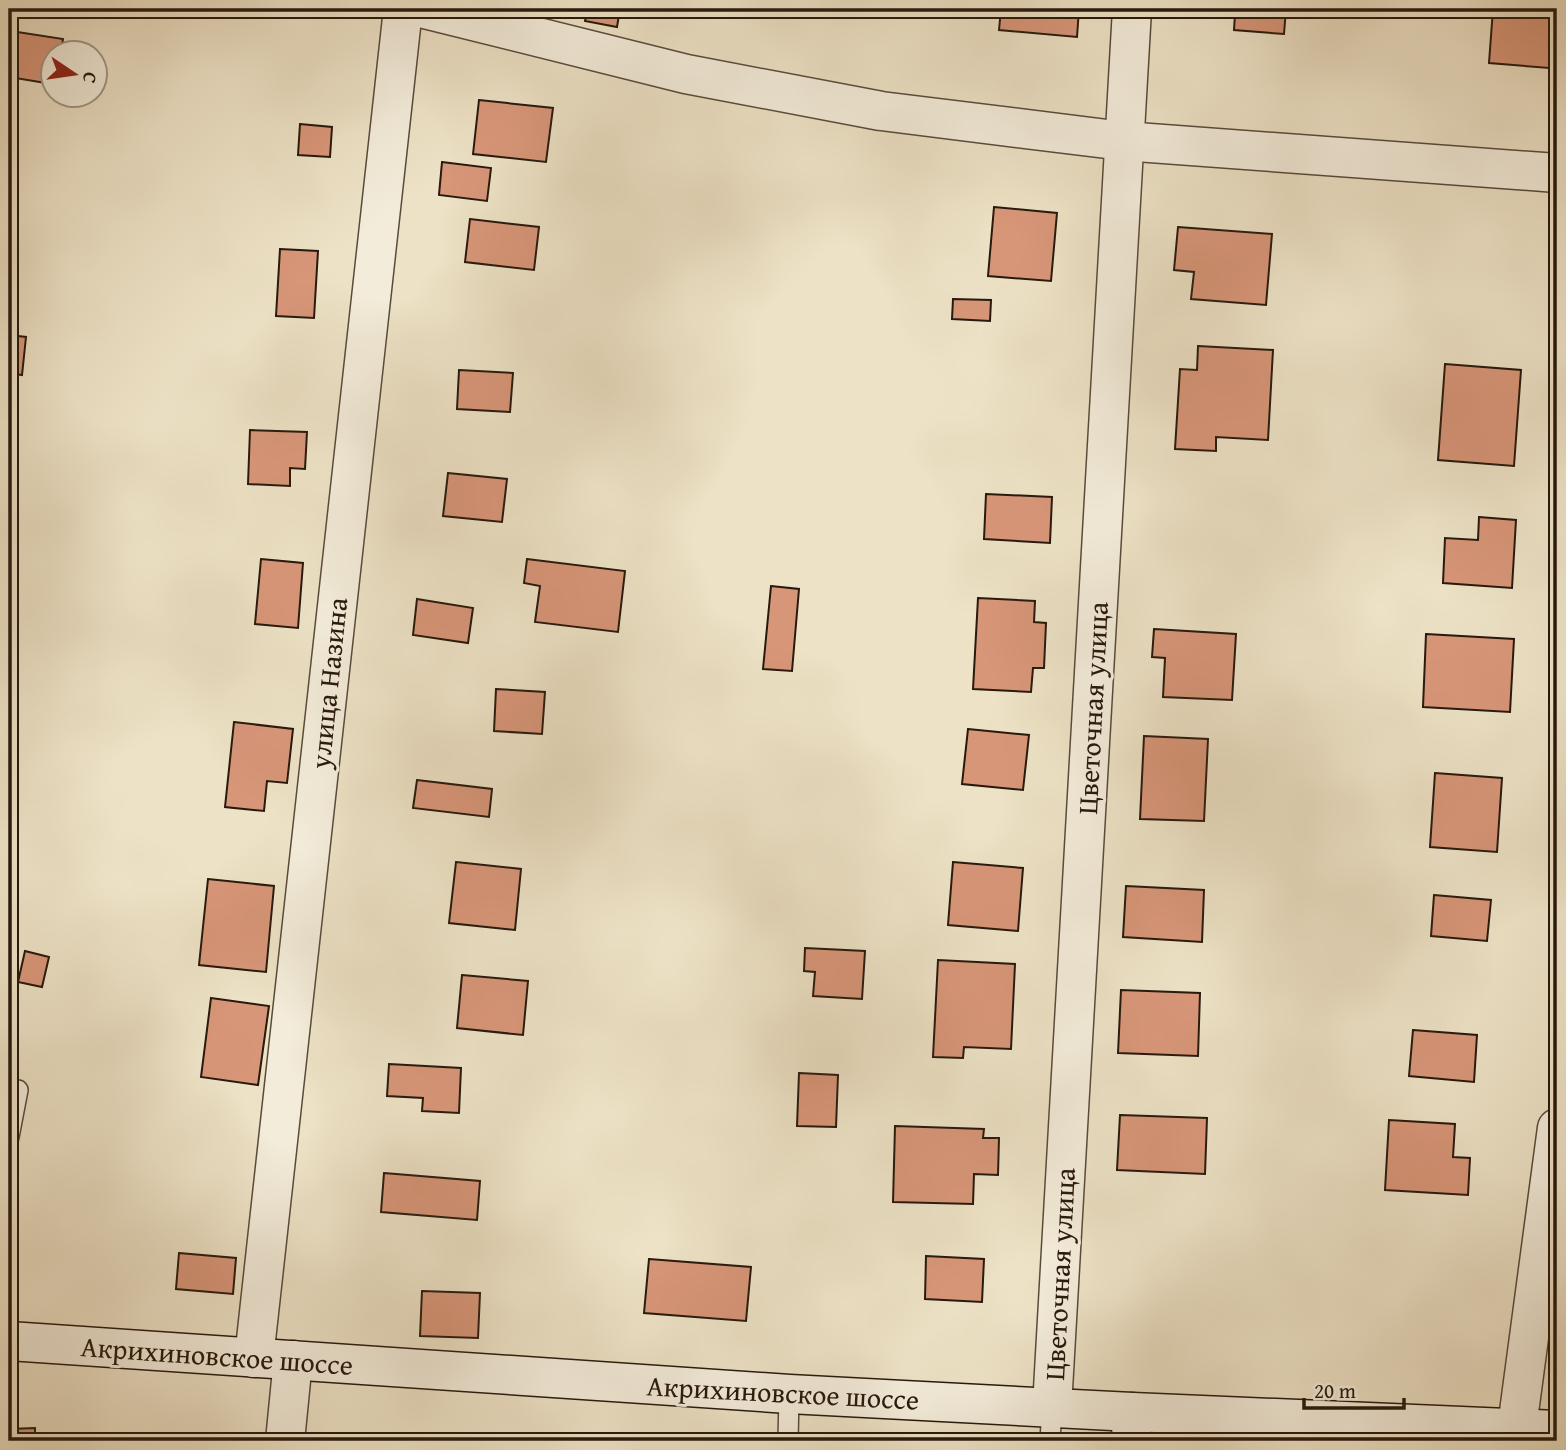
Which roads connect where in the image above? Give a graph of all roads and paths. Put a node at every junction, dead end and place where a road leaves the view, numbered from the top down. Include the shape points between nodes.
1 (403, 9) edge
2 (425, 9) edge
3 (1132, 9) edge
4 (1123, 142) junction
5 (1557, 173) edge
6 (18, 1090) dead end
7 (1557, 1128) edge
8 (9, 1137) edge
9 (9, 1341) edge
10 (254, 1357) junction
11 (293, 1360) junction
12 (789, 1394) junction
13 (1051, 1424) edge
14 (1132, 1427) edge
15 (1517, 1427) junction
16 (1557, 1430) edge
17 (285, 1441) edge
18 (788, 1441) edge

1 - 10 street, улица Назина
2 - 4 street via 686,74 881,111
3 - 4 street, Цветочная улица
4 - 5 street
4 - 13 street, Цветочная улица
6 - 8 lane
7 - 15 street
9 - 10 street, Акрихиновское шоссе
10 - 11 street, Акрихиновское шоссе
11 - 12 street, Акрихиновское шоссе
11 - 17 street
12 - 13 street, Акрихиновское шоссе
12 - 18 lane
13 - 14 street, Акрихиновское шоссе
14 - 15 street, Акрихиновское шоссе
15 - 16 street, Акрихиновское шоссе

